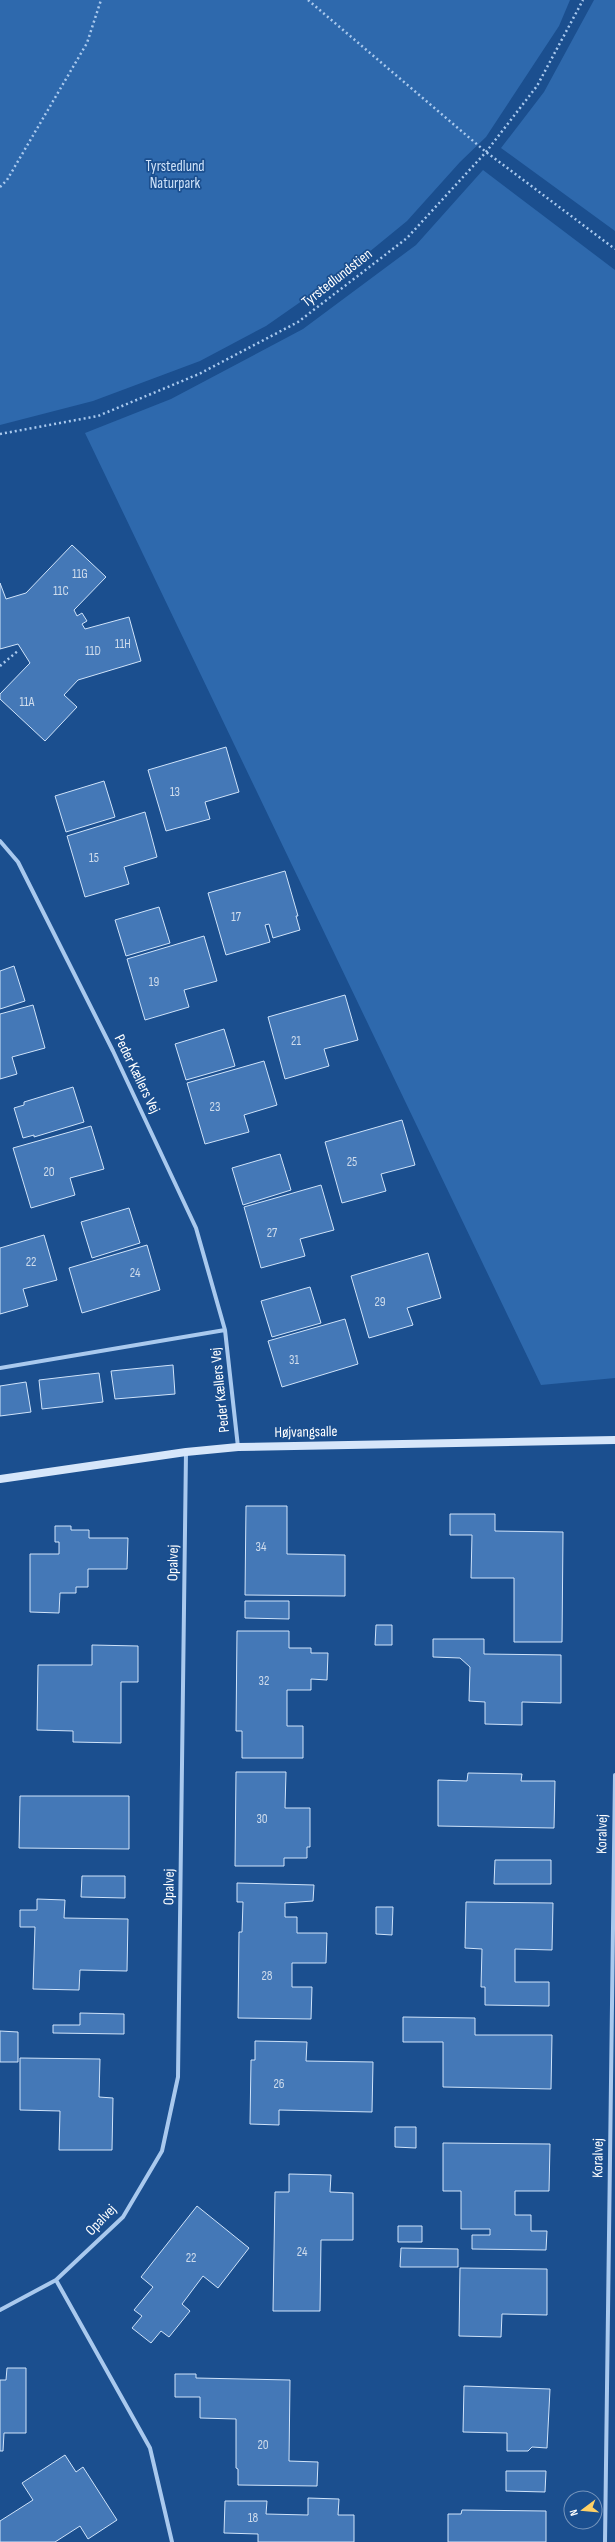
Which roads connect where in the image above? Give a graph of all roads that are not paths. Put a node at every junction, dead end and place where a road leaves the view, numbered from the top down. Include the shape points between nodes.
1 (0, 841) edge
2 (225, 1330) junction
3 (0, 1368) edge
4 (615, 1440) edge
5 (238, 1447) junction
6 (186, 1452) junction
7 (0, 1479) edge
8 (615, 1775) edge
9 (56, 2280) junction
10 (0, 2310) edge
11 (172, 2542) edge
12 (604, 2542) edge

1 - 2 street, Peder Kællers Vej via 18,862 113,1050 196,1228
2 - 3 street, Peder Kællers Vej
2 - 5 street, Peder Kællers Vej
4 - 5 street, Højvangsalle
5 - 6 street, Højvangsalle
6 - 7 street, Højvangsalle
6 - 9 street, Opalvej via 178,2077 162,2151 123,2217
8 - 12 street, Koralvej
9 - 10 street, Opalvej
9 - 11 street via 150,2448

